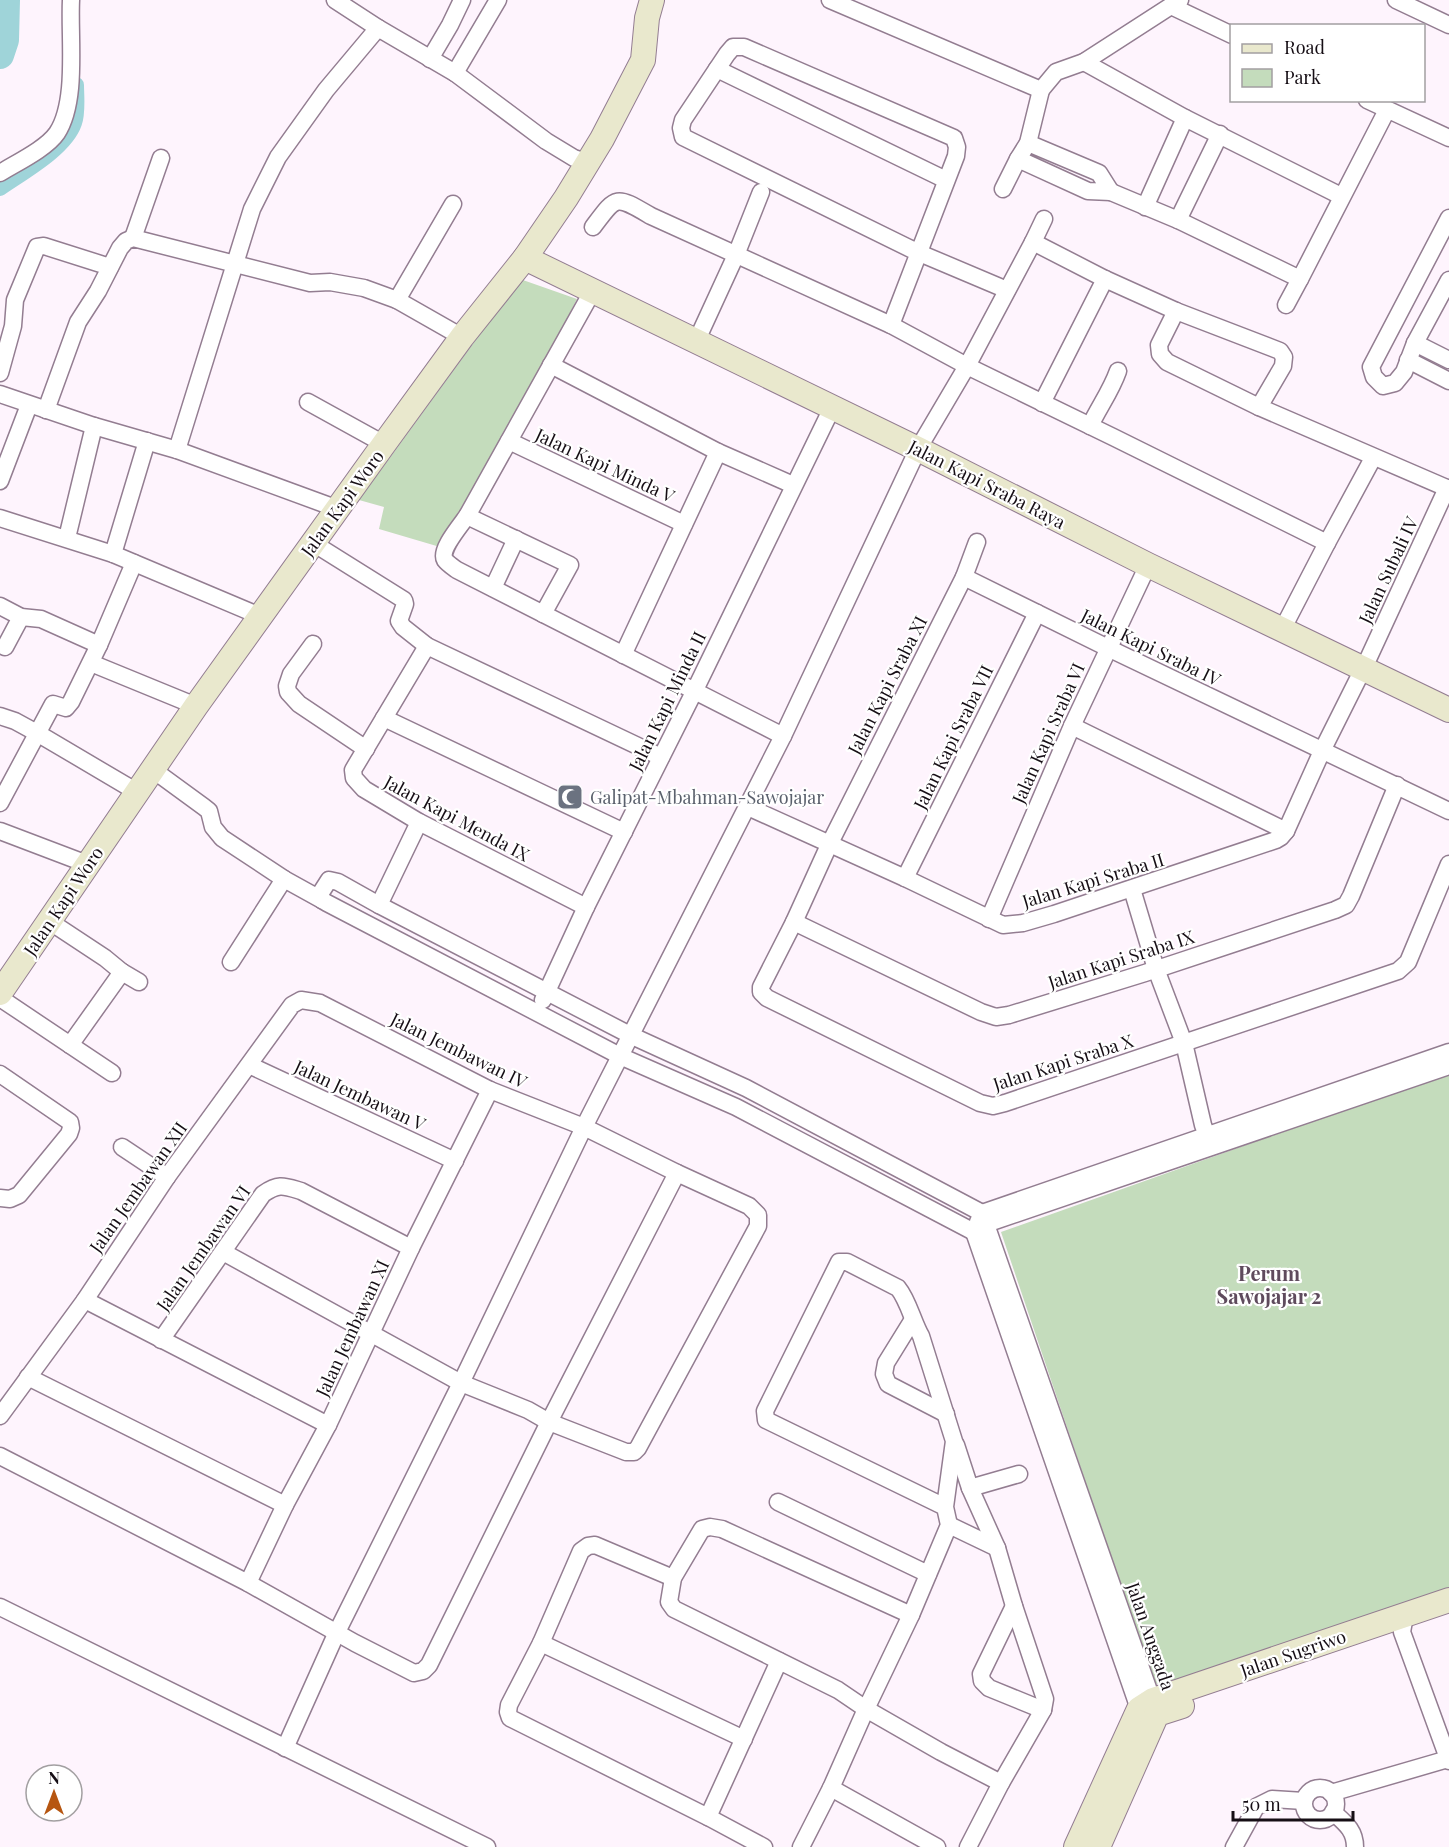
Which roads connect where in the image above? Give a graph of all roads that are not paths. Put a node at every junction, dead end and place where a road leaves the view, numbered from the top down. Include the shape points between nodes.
1 (71, 0) edge
2 (335, 0) edge
3 (462, 0) edge
4 (498, 0) edge
5 (652, 0) edge
6 (830, 0) edge
7 (1396, 0) edge
8 (1175, 3) edge
9 (1449, 26) edge
10 (378, 28) junction
11 (1230, 34) edge
12 (430, 59) junction
13 (1084, 62) junction
14 (717, 69) junction
15 (455, 73) junction
16 (1041, 90) junction
17 (1371, 102) edge
18 (1387, 110) junction
19 (1185, 118) junction
20 (1220, 134) junction
21 (1449, 138) edge
22 (1028, 143) junction
23 (161, 158) dead end
24 (1018, 159) junction
25 (589, 163) junction
26 (0, 173) edge
27 (946, 180) junction
28 (1003, 189) dead end
29 (761, 192) dead end
30 (1111, 192) junction
31 (1341, 196) junction
32 (453, 204) dead end
33 (1145, 207) junction
34 (1449, 218) edge
35 (1044, 219) dead end
36 (1178, 220) junction
37 (593, 227) dead end
38 (1445, 236) edge
39 (133, 238) junction
40 (1034, 242) junction
41 (917, 252) junction
42 (736, 255) junction
43 (525, 258) junction
44 (235, 264) junction
45 (110, 267) junction
46 (1105, 279) junction
47 (1300, 279) junction
48 (1449, 280) edge
49 (1007, 290) junction
50 (592, 292) junction
51 (397, 300) junction
52 (1286, 305) dead end
53 (1176, 311) junction
54 (891, 325) junction
55 (462, 337) junction
56 (696, 342) junction
57 (1415, 343) junction
58 (1408, 360) junction
59 (1449, 360) edge
60 (551, 365) junction
61 (967, 366) junction
62 (1118, 371) dead end
63 (0, 373) edge
64 (1449, 381) edge
65 (0, 394) edge
66 (308, 402) dead end
67 (1042, 403) junction
68 (29, 405) junction
69 (1260, 407) junction
70 (832, 408) junction
71 (46, 410) junction
72 (94, 426) junction
73 (1090, 426) junction
74 (147, 441) junction
75 (509, 441) junction
76 (384, 444) junction
77 (918, 449) junction
78 (177, 450) junction
79 (718, 452) junction
80 (1373, 458) junction
81 (0, 481) edge
82 (793, 485) junction
83 (1448, 489) edge
84 (338, 509) junction
85 (467, 516) junction
86 (0, 518) edge
87 (684, 524) junction
88 (67, 538) junction
89 (516, 539) junction
90 (977, 542) dead end
91 (313, 543) junction
92 (1327, 543) junction
93 (114, 554) junction
94 (134, 563) junction
95 (1148, 565) junction
96 (964, 577) junction
97 (493, 588) junction
98 (0, 606) edge
99 (1037, 613) junction
100 (543, 614) junction
101 (260, 616) junction
102 (21, 617) junction
103 (1282, 630) junction
104 (313, 644) dead end
105 (99, 645) junction
106 (427, 646) junction
107 (5, 647) dead end
108 (1108, 648) junction
109 (623, 655) junction
110 (91, 663) junction
111 (1363, 668) junction
112 (694, 692) junction
113 (196, 706) junction
114 (1449, 710) edge
115 (0, 716) edge
116 (384, 718) junction
117 (1071, 726) junction
118 (37, 733) junction
119 (783, 736) junction
120 (366, 749) junction
121 (1322, 751) junction
122 (661, 757) junction
123 (152, 769) junction
124 (1397, 785) junction
125 (137, 792) junction
126 (0, 803) edge
127 (748, 807) junction
128 (1449, 810) edge
129 (419, 822) junction
130 (0, 831) edge
131 (1286, 831) junction
132 (624, 832) junction
133 (829, 845) junction
134 (87, 864) junction
135 (1449, 864) edge
136 (905, 878) junction
137 (284, 879) junction
138 (1132, 889) junction
139 (322, 900) junction
140 (379, 905) junction
141 (586, 907) junction
142 (989, 919) junction
143 (49, 921) junction
144 (794, 922) junction
145 (231, 962) dead end
146 (1156, 969) junction
147 (122, 972) junction
148 (139, 982) dead end
149 (546, 992) junction
150 (0, 993) edge
151 (0, 998) edge
152 (320, 1003) joint
153 (537, 1012) junction
154 (630, 1035) junction
155 (1184, 1044) junction
156 (70, 1045) junction
157 (1449, 1052) edge
158 (620, 1056) junction
159 (249, 1065) junction
160 (1449, 1066) edge
161 (112, 1073) dead end
162 (0, 1074) edge
163 (746, 1088) junction
164 (490, 1090) junction
165 (736, 1107) junction
166 (584, 1127) junction
167 (1209, 1142) junction
168 (122, 1148) dead end
169 (455, 1161) junction
170 (677, 1173) junction
171 (167, 1177) junction
172 (0, 1198) edge
173 (981, 1223) junction
174 (411, 1248) junction
175 (224, 1252) junction
176 (85, 1300) junction
177 (912, 1321) junction
178 (372, 1333) junction
179 (161, 1340) junction
180 (28, 1377) junction
181 (461, 1383) junction
182 (946, 1414) junction
183 (0, 1416) edge
184 (549, 1422) junction
185 (328, 1425) junction
186 (954, 1441) junction
187 (0, 1456) edge
188 (1019, 1474) dead end
189 (970, 1488) junction
190 (778, 1502) dead end
191 (285, 1505) junction
192 (945, 1507) junction
193 (949, 1525) junction
194 (997, 1548) junction
195 (928, 1574) junction
196 (673, 1578) junction
197 (248, 1583) junction
198 (1449, 1600) edge
199 (1014, 1606) junction
200 (0, 1607) edge
201 (910, 1615) junction
202 (1449, 1616) edge
203 (1403, 1624) junction
204 (337, 1632) junction
205 (541, 1643) junction
206 (779, 1661) junction
207 (1150, 1708) junction
208 (866, 1709) junction
209 (1043, 1710) junction
210 (744, 1739) junction
211 (285, 1748) junction
212 (1448, 1760) edge
213 (1001, 1783) junction
214 (831, 1788) junction
215 (1331, 1793) junction
216 (1304, 1801) junction
217 (1333, 1812) junction
218 (708, 1817) junction
219 (487, 1847) edge
220 (764, 1847) edge
221 (801, 1847) edge
222 (938, 1847) edge
223 (968, 1847) edge
224 (1076, 1847) edge
225 (1098, 1847) edge
226 (1234, 1847) edge
227 (1355, 1847) edge

1 - 26 street via 70,82 57,133
2 - 10 street
3 - 12 street
4 - 15 street
5 - 25 street, Jalan Kapi Woro via 643,60
6 - 16 street
7 - 9 street
8 - 11 street
8 - 13 street
10 - 12 street
10 - 44 street via 326,90 278,157 252,210
12 - 15 street
13 - 16 street via 1056,72
13 - 19 street
14 - 27 street
14 - 27 street via 733,47 744,47 954,138 956,156
14 - 41 street via 683,120 683,136
15 - 25 street via 546,141
16 - 22 street
17 - 18 street
18 - 21 street
18 - 31 street
19 - 20 street
19 - 33 street
20 - 31 street
20 - 36 street
22 - 24 street
22 - 30 street via 1099,173
23 - 39 street
24 - 28 street
24 - 30 street via 1088,191
25 - 43 street, Jalan Kapi Woro
27 - 41 street
29 - 42 street
30 - 33 street
31 - 47 street
32 - 51 street
33 - 36 street
34 - 38 street
35 - 40 street
36 - 47 street
37 - 42 street via 610,204 621,201
38 - 58 street via 1371,367 1374,377 1383,386 1395,383
39 - 44 street
39 - 45 street via 122,245
40 - 46 street
40 - 49 street
41 - 49 street
41 - 54 street
42 - 54 street
42 - 56 street
43 - 50 street, Jalan Kapi Sraba Raya
43 - 55 street, Jalan Kapi Woro
44 - 51 street via 310,283 364,288
44 - 78 street
45 - 63 street via 37,247 15,300 13,326
45 - 71 street via 78,322
46 - 53 street
46 - 67 street
47 - 52 street
48 - 57 street
49 - 61 street
50 - 56 street, Jalan Kapi Sraba Raya
50 - 60 street
51 - 55 street
53 - 69 street via 1159,345 1160,354 1167,362
53 - 69 street via 1280,351 1283,366
54 - 61 street
55 - 76 street, Jalan Kapi Woro
56 - 70 street, Jalan Kapi Sraba Raya
57 - 58 street
57 - 59 street
58 - 64 street
60 - 75 street
60 - 79 street
61 - 67 street
61 - 77 street
62 - 73 street
65 - 68 street
66 - 76 street
67 - 73 street
68 - 71 street
68 - 81 street
69 - 80 street
70 - 77 street, Jalan Kapi Sraba Raya
70 - 82 street, Jalan Kapi Minda II
71 - 72 street
72 - 74 street
72 - 88 street
73 - 92 street
74 - 78 street
74 - 93 street
75 - 85 street
75 - 87 street, Jalan Kapi Minda V
76 - 84 street, Jalan Kapi Woro
77 - 95 street, Jalan Kapi Sraba Raya
77 - 119 street
78 - 84 street
79 - 82 street
79 - 87 street
80 - 83 street
80 - 92 street
82 - 112 street, Jalan Kapi Minda II
83 - 111 street, Jalan Subali IV
84 - 91 street, Jalan Kapi Woro
85 - 89 street
85 - 97 street via 446,547 444,558 457,570
86 - 88 street
87 - 109 street
88 - 93 street
89 - 97 street
89 - 100 street via 570,565
90 - 96 street, Jalan Kapi Sraba XI
91 - 101 street, Jalan Kapi Woro
91 - 106 street via 404,600 399,621
92 - 103 street
93 - 94 street
94 - 101 street
94 - 105 street
95 - 103 street, Jalan Kapi Sraba Raya
95 - 108 street, Jalan Kapi Sraba VI
96 - 99 street, Jalan Kapi Sraba IV
96 - 133 street, Jalan Kapi Sraba XI
97 - 100 street
98 - 102 street
99 - 108 street, Jalan Kapi Sraba IV
99 - 136 street, Jalan Kapi Sraba VII
100 - 109 street
101 - 113 street, Jalan Kapi Woro
102 - 105 street via 41,619
102 - 107 street
103 - 111 street, Jalan Kapi Sraba Raya
104 - 120 street via 291,674 288,692 299,704
105 - 110 street
106 - 116 street, Jalan Kapi Menda IX
106 - 122 street
108 - 117 street, Jalan Kapi Sraba VI
108 - 121 street, Jalan Kapi Sraba IV
109 - 112 street
110 - 113 street
110 - 118 street via 69,707 53,704
111 - 114 street, Jalan Kapi Sraba Raya
111 - 121 street
112 - 119 street
112 - 122 street, Jalan Kapi Minda II
113 - 123 street, Jalan Kapi Woro
115 - 118 street
116 - 120 street, Jalan Kapi Menda IX
116 - 132 street
117 - 131 street
117 - 142 street, Jalan Kapi Sraba VI
118 - 125 street
118 - 126 street
119 - 127 street
120 - 129 street, Jalan Kapi Menda IX via 353,770 357,783
121 - 124 street
121 - 131 street
122 - 132 street, Jalan Kapi Minda II
123 - 125 street, Jalan Kapi Woro
123 - 137 street via 204,807 222,838
124 - 128 street
124 - 146 street, Jalan Kapi Sraba IX via 1346,905
125 - 134 street, Jalan Kapi Woro
127 - 133 street, Jalan Kapi Sraba II
127 - 154 street
129 - 140 street
129 - 141 street, Jalan Kapi Menda IX
130 - 134 street
131 - 138 street, Jalan Kapi Sraba II via 1276,840
132 - 141 street, Jalan Kapi Minda II
133 - 136 street, Jalan Kapi Sraba II
133 - 144 street, Jalan Kapi Sraba X
134 - 143 street, Jalan Kapi Woro
135 - 155 street, Jalan Kapi Sraba X via 1405,967
136 - 142 street, Jalan Kapi Sraba II
137 - 139 street
137 - 145 street
138 - 142 street, Jalan Kapi Sraba II via 1023,923 1003,925
138 - 146 street
139 - 140 street via 321,894 329,880 333,880
139 - 153 street
140 - 149 street
141 - 149 street, Jalan Kapi Minda II
143 - 147 street
143 - 150 street, Jalan Kapi Woro
144 - 146 street, Jalan Kapi Sraba IX via 996,1017
144 - 155 street, Jalan Kapi Sraba X via 761,987 767,998 980,1103 1005,1103
146 - 155 street
147 - 148 street
147 - 156 street
149 - 153 street, Jalan Kapi Minda II
149 - 154 street
151 - 156 street
152 - 159 street, Jalan Jembawan XII via 301,1000 292,1005
152 - 164 street, Jalan Jembawan IV
153 - 158 street
154 - 158 street
154 - 163 street
155 - 167 street
156 - 161 street
157 - 167 street
158 - 165 street
158 - 166 street
159 - 169 street, Jalan Jembawan V
159 - 171 street, Jalan Jembawan XII
160 - 167 street
162 - 172 street via 70,1122 71,1128 19,1195
163 - 165 street
163 - 173 street
164 - 166 street, Jalan Jembawan IV
164 - 169 street, Jalan Jembawan XI
165 - 173 street
166 - 170 street, Jalan Jembawan IV
166 - 181 street
167 - 173 street
168 - 171 street
169 - 174 street, Jalan Jembawan XI
170 - 184 street
170 - 184 street, Jalan Jembawan IV via 749,1206 758,1215 758,1226 634,1452
171 - 176 street, Jalan Jembawan XII
173 - 207 street, Jalan Anggada
174 - 175 street, Jalan Jembawan VI via 301,1191 282,1186 263,1194
174 - 178 street, Jalan Jembawan XI
175 - 178 street
175 - 179 street, Jalan Jembawan VI
176 - 179 street
176 - 180 street, Jalan Jembawan XII
177 - 182 street via 921,1336
177 - 182 street via 886,1362 884,1374 888,1384
177 - 192 street via 898,1288 847,1262 839,1262 765,1415 766,1420
178 - 181 street
178 - 185 street, Jalan Jembawan XI
179 - 185 street
180 - 183 street, Jalan Jembawan XII
180 - 191 street
181 - 184 street
181 - 204 street
182 - 186 street
184 - 204 street via 423,1671 414,1673
185 - 191 street, Jalan Jembawan XI
186 - 189 street
186 - 192 street
187 - 197 street
188 - 189 street
189 - 194 street
190 - 195 street
191 - 197 street, Jalan Jembawan XI
192 - 193 street
193 - 194 street
193 - 195 street
194 - 199 street
195 - 201 street
196 - 201 street via 702,1529 716,1528
196 - 205 street via 595,1545 588,1546 581,1551
196 - 206 street via 669,1602 674,1609
197 - 204 street
198 - 203 street, Jalan Sugriwo
199 - 209 street via 1042,1686
199 - 209 street via 981,1674 982,1681 989,1688
200 - 211 street
201 - 208 street
202 - 203 street, Jalan Sugriwo
203 - 207 street, Jalan Sugriwo
203 - 212 street
204 - 211 street
205 - 210 street
205 - 218 street via 509,1705 510,1718
206 - 208 street via 838,1690
206 - 210 street
207 - 224 street
207 - 225 street
208 - 213 street
208 - 214 street
209 - 213 street
210 - 218 street
211 - 219 street
212 - 215 street
213 - 223 street
214 - 221 street
214 - 222 street
215 - 216 street via 1315,1789
215 - 217 street via 1336,1806
216 - 217 street via 1305,1810 1318,1820
216 - 226 street via 1272,1799 1256,1807
217 - 227 street via 1349,1827
218 - 220 street

